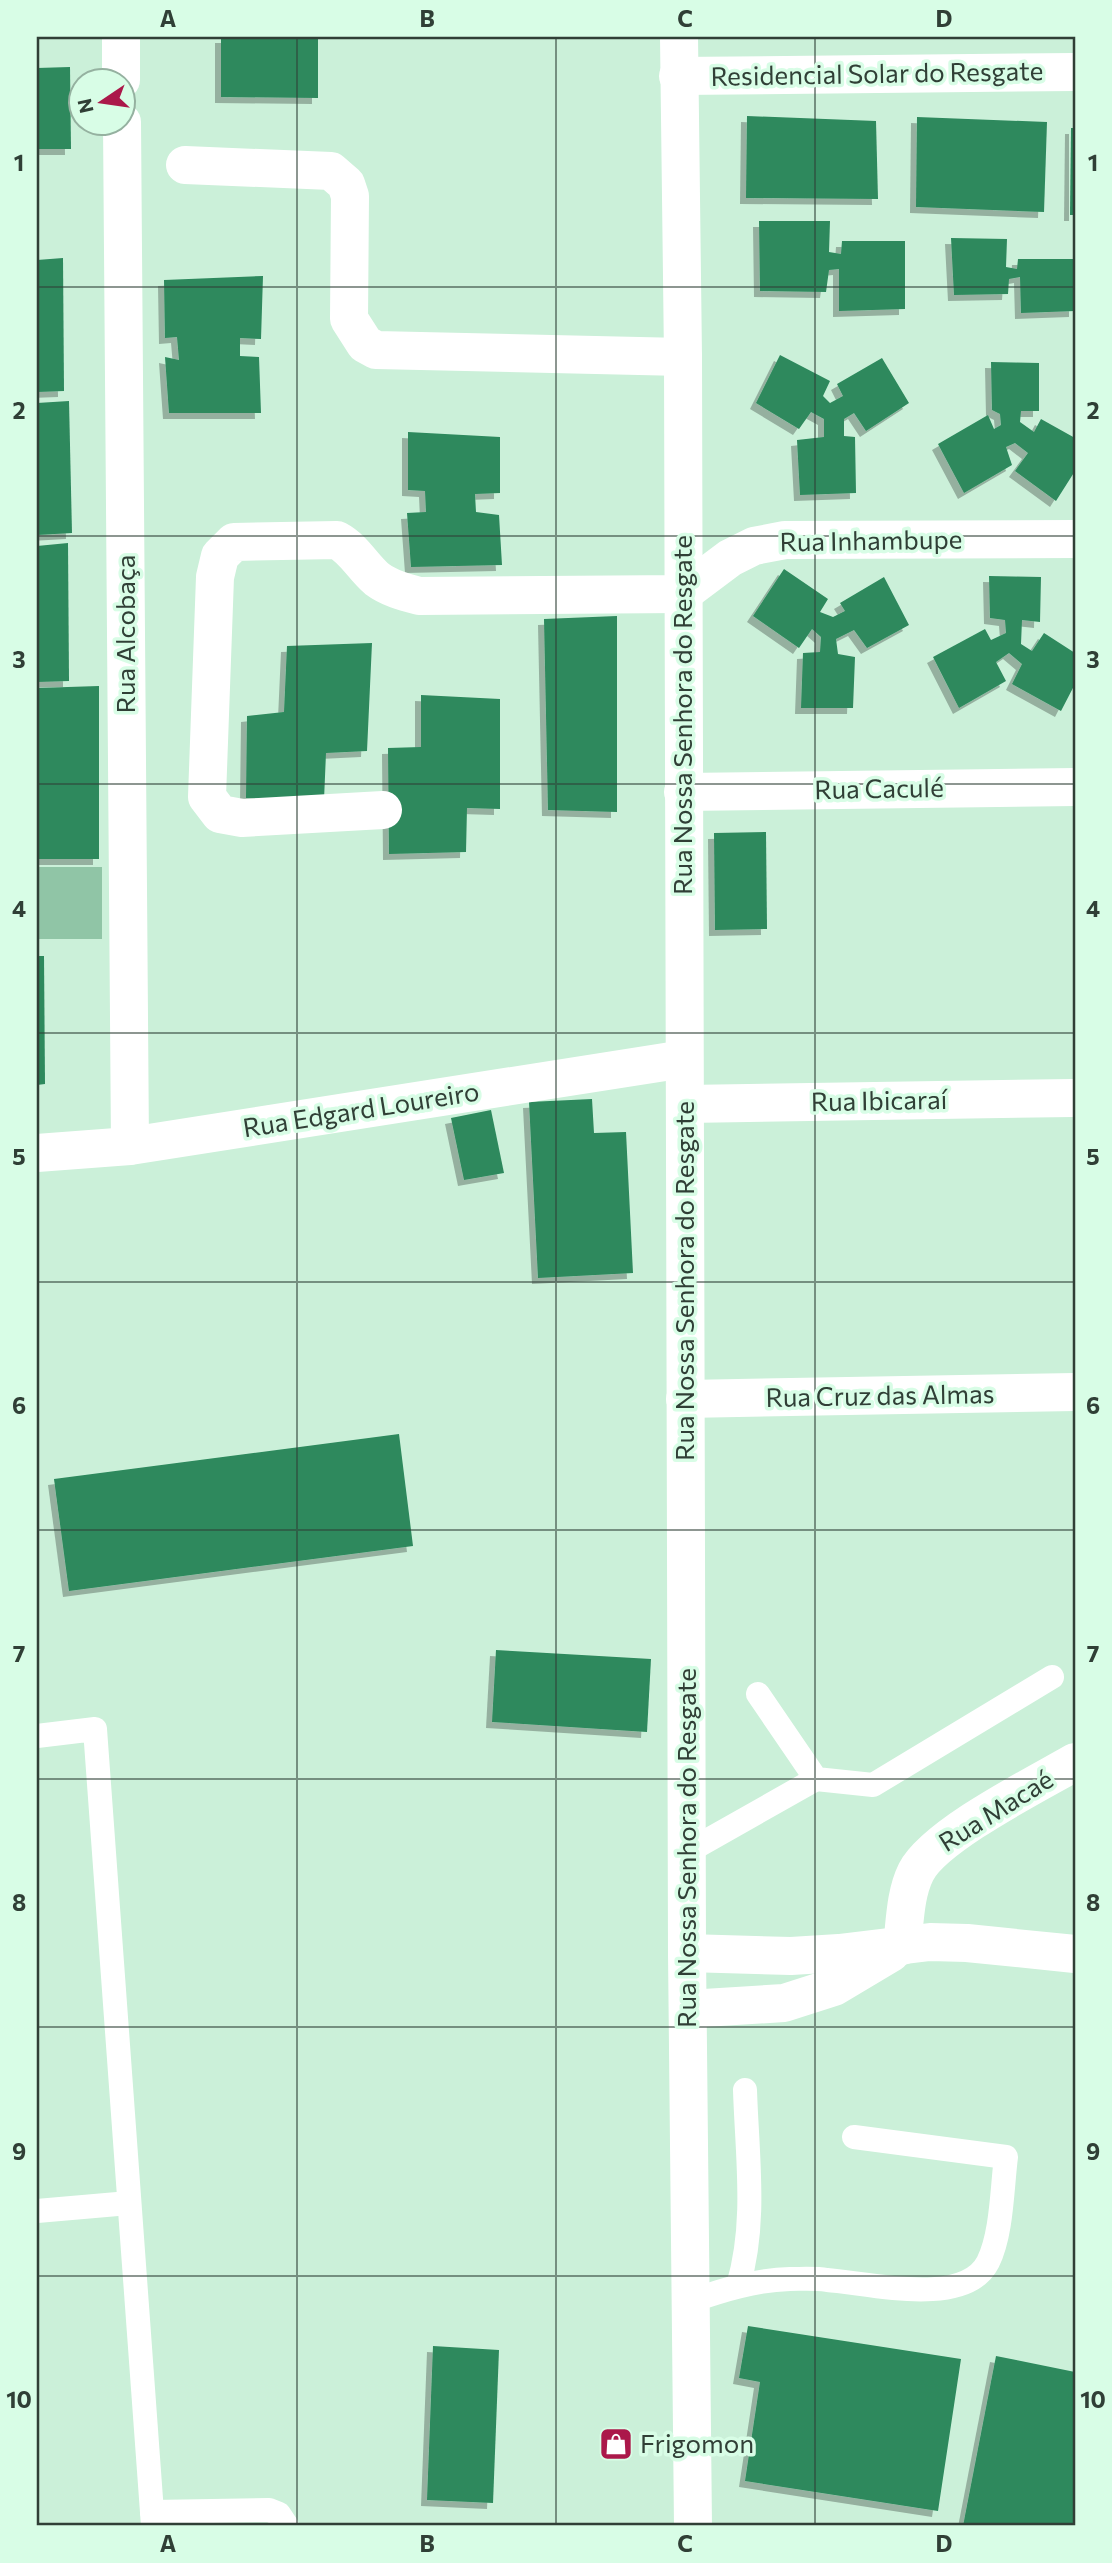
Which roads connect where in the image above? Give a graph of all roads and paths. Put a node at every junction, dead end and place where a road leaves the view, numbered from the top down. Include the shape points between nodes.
1 (121, 37) edge
2 (679, 37) edge
3 (121, 66) edge
4 (1075, 72) edge
5 (678, 76) junction
6 (122, 136) edge
7 (185, 164) dead end
8 (683, 357) junction
9 (1075, 539) edge
10 (682, 594) junction
11 (1075, 787) edge
12 (683, 792) junction
13 (383, 810) dead end
14 (684, 1059) junction
15 (1072, 1098) dead end
16 (686, 1104) junction
17 (130, 1146) junction
18 (37, 1153) edge
19 (1075, 1392) edge
20 (685, 1399) junction
21 (1052, 1677) dead end
22 (758, 1694) dead end
23 (37, 1736) edge
24 (1075, 1762) edge
25 (816, 1779) junction
26 (687, 1852) junction
27 (902, 1946) junction
28 (687, 1953) junction
29 (1075, 1954) edge
30 (688, 2009) junction
31 (746, 2090) dead end
32 (855, 2137) dead end
33 (130, 2203) junction
34 (37, 2211) edge
35 (738, 2286) junction
36 (691, 2301) junction
37 (152, 2519) edge
38 (287, 2526) edge
39 (692, 2526) edge

1 - 3 street
2 - 5 street, Rua Nossa Senhora do Resgate
4 - 5 street, Residencial Solar do Resgate
5 - 8 street, Rua Nossa Senhora do Resgate
6 - 17 street, Rua Alcobaça
7 - 8 street via 331,171 339,177 346,184 351,206 349,320 365,344 376,350
8 - 10 street, Rua Nossa Senhora do Resgate
9 - 10 street, Rua Inhambupe via 785,540 754,546 730,558
10 - 12 street, Rua Nossa Senhora do Resgate
10 - 13 street via 419,596 377,578 337,540 234,542 220,556 215,577 207,797 220,814 242,818
11 - 12 street, Rua Caculé
12 - 14 street, Rua Nossa Senhora do Resgate
14 - 16 street, Rua Nossa Senhora do Resgate
14 - 17 street, Rua Edgard Loureiro
15 - 16 street, Rua Ibicaraí
16 - 20 street, Rua Nossa Senhora do Resgate
17 - 18 street, Rua Edgard Loureiro
19 - 20 street, Rua Cruz das Almas
20 - 26 street, Rua Nossa Senhora do Resgate
21 - 25 lane via 873,1785
22 - 25 lane
23 - 33 lane via 95,1729
24 - 27 street, Rua Macaé via 982,1815 927,1855 915,1873
25 - 26 lane
26 - 28 street, Rua Nossa Senhora do Resgate
27 - 28 street via 791,1956
27 - 29 street via 967,1943
27 - 30 street via 834,1987 785,2003
28 - 30 street, Rua Nossa Senhora do Resgate
30 - 36 street, Rua Nossa Senhora do Resgate
31 - 35 lane via 750,2232
32 - 35 lane via 1006,2157 988,2263 966,2283 942,2288 914,2290 825,2279
33 - 34 lane
33 - 37 lane
35 - 36 lane
36 - 39 street, Rua Nossa Senhora do Resgate
37 - 38 lane via 269,2510 279,2514

